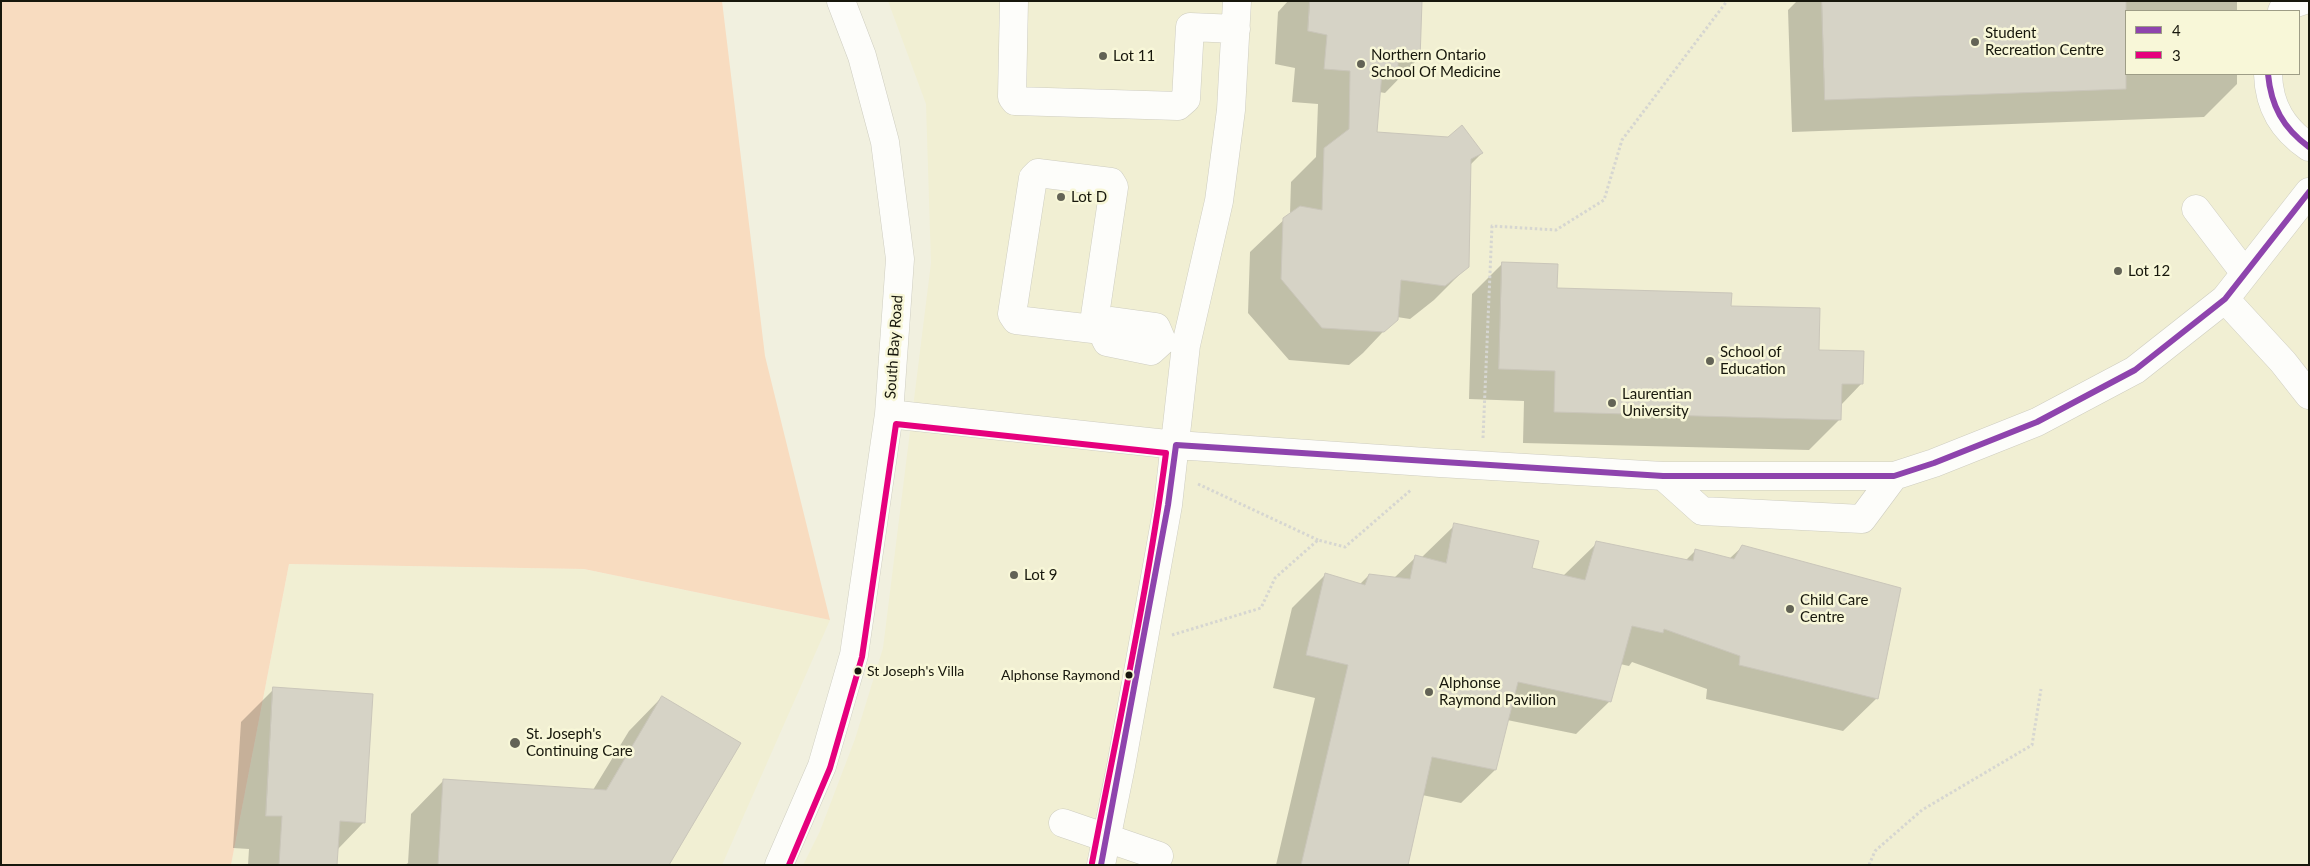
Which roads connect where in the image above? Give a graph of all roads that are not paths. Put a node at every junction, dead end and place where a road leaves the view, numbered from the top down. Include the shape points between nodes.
1 (841, 1) edge
2 (1014, 1) edge
3 (1237, 1) edge
4 (2302, 1) edge
5 (2282, 10) edge
6 (1236, 29) junction
7 (2268, 75) edge
8 (2309, 146) edge
9 (2309, 192) edge
10 (2196, 209) dead end
11 (2244, 272) junction
12 (2225, 299) junction
13 (1097, 330) junction
14 (1174, 343) junction
15 (2309, 395) edge
16 (889, 414) junction
17 (1176, 445) junction
18 (1663, 476) junction
19 (1894, 476) junction
20 (1063, 823) dead end
21 (1105, 837) junction
22 (1159, 856) dead end
23 (779, 865) edge
24 (1100, 865) edge

1 - 16 street, South Bay Road via 862,56 885,142 900,259
2 - 6 street via 1012,97 1016,101 1178,106 1186,99 1190,27
3 - 6 street
4 - 5 street
6 - 14 street via 1231,110 1219,201
7 - 8 street via 2277,115 2291,134
9 - 11 street
10 - 11 street
11 - 12 street
12 - 15 street
12 - 19 street via 2135,370 2037,422 1934,464
13 - 13 street via 1016,320 1012,314 1033,178 1038,173 1111,182 1114,187
13 - 14 street via 1112,321 1156,327
14 - 17 street
16 - 17 street
16 - 23 street, South Bay Road via 854,655 822,766
17 - 18 street
17 - 21 street via 1143,645
18 - 19 street
18 - 19 street via 1702,511 1862,519
20 - 21 street
21 - 22 street
21 - 24 street

